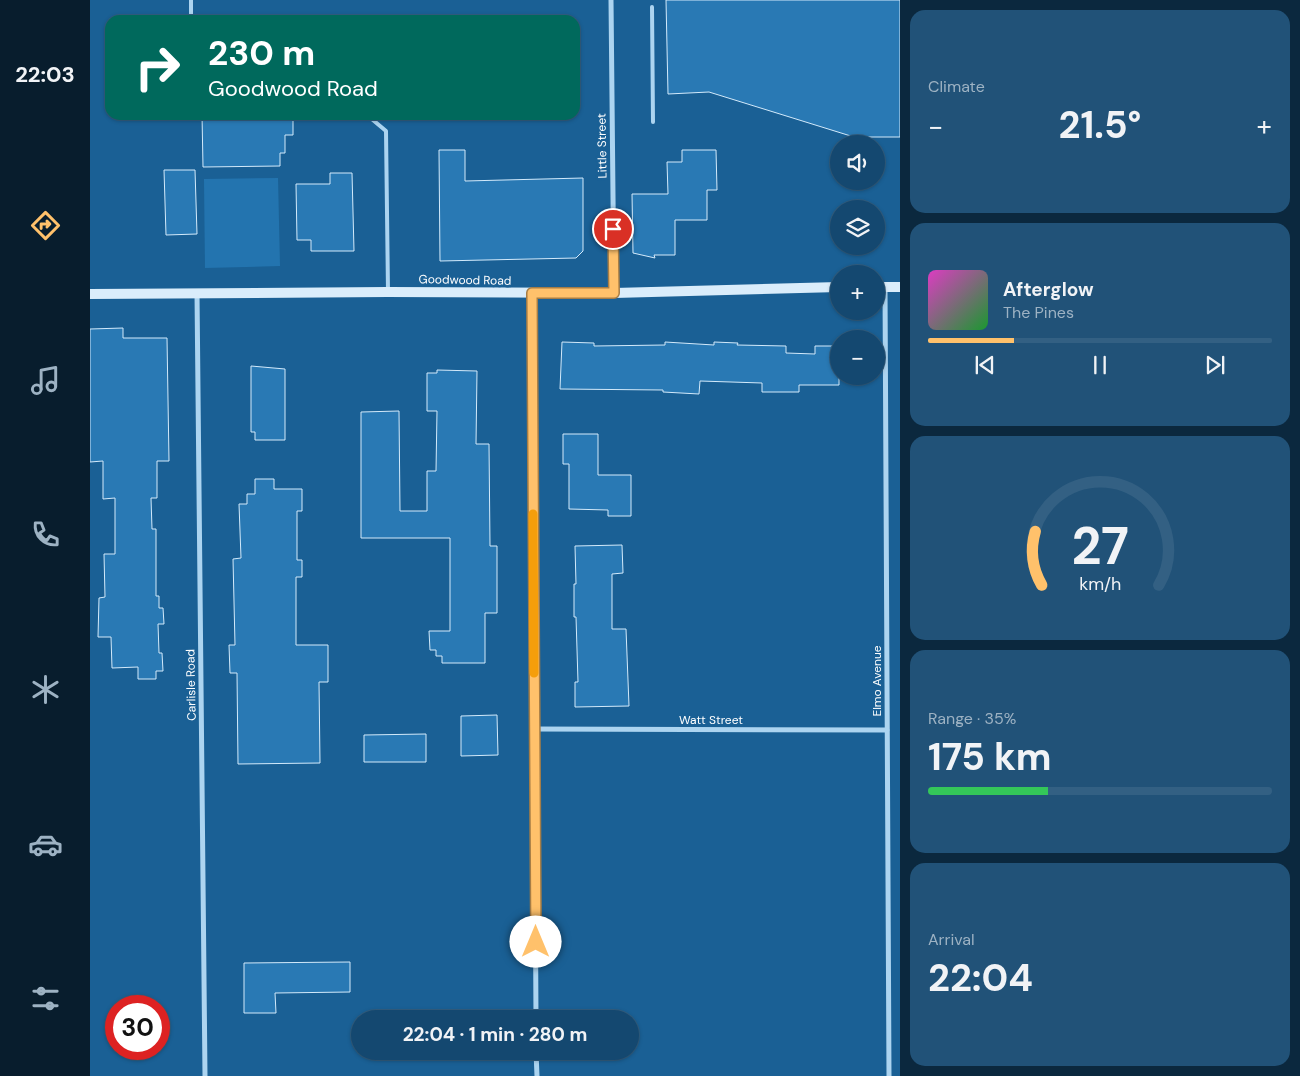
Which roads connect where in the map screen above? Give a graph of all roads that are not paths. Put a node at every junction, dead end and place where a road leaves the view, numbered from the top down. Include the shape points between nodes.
1 (191, 0) edge
2 (611, 0) edge
3 (652, 7) dead end
4 (191, 15) edge
5 (373, 120) edge
6 (653, 122) dead end
7 (830, 287) edge
8 (885, 287) edge
9 (900, 287) edge
10 (388, 292) junction
11 (197, 293) junction
12 (532, 293) junction
13 (614, 293) junction
14 (90, 294) edge
15 (881, 320) edge
16 (534, 729) junction
17 (887, 730) junction
18 (536, 1010) edge
19 (536, 1060) edge
20 (205, 1076) edge
21 (537, 1076) edge
22 (889, 1076) edge

1 - 4 lane
2 - 13 street, Little Street
3 - 6 lane
5 - 10 lane via 386,132
7 - 13 main road, Goodwood Road
8 - 9 main road
10 - 11 main road, Goodwood Road
10 - 12 main road, Goodwood Road
11 - 14 main road, Goodwood Road
11 - 20 street, Carlisle Road
12 - 13 main road, Goodwood Road
12 - 16 street
15 - 17 street, Elmo Avenue
16 - 17 street, Watt Street
16 - 18 street
17 - 22 street, Elmo Avenue
19 - 21 street

